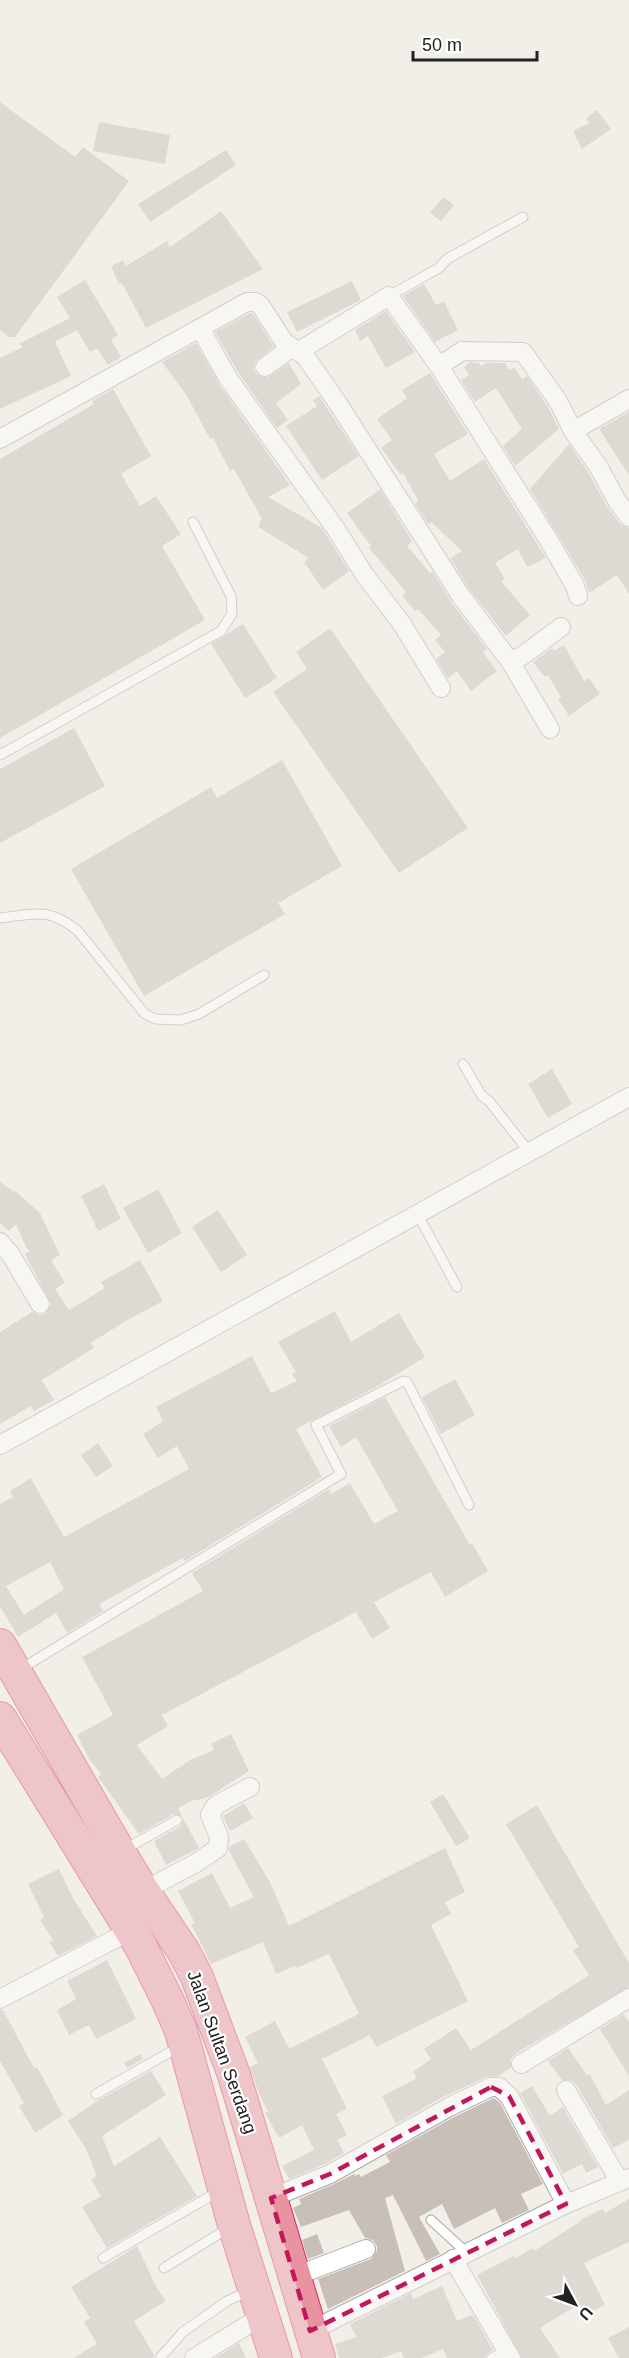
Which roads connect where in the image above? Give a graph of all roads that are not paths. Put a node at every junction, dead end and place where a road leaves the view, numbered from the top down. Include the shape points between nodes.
1 (523, 217) dead end
2 (389, 296) junction
3 (201, 328) junction
4 (295, 349) junction
5 (439, 366) junction
6 (265, 367) dead end
7 (629, 399) edge
8 (573, 431) junction
9 (0, 439) edge
10 (629, 517) edge
11 (193, 522) dead end
12 (578, 596) dead end
13 (561, 627) dead end
14 (510, 661) junction
15 (441, 688) dead end
16 (550, 729) dead end
17 (0, 755) edge
18 (0, 918) edge
19 (264, 975) dead end
20 (463, 1064) dead end
21 (629, 1097) edge
22 (530, 1153) junction
23 (418, 1215) junction
24 (0, 1242) edge
25 (457, 1287) dead end
26 (39, 1305) dead end
27 (0, 1445) edge
28 (469, 1505) dead end
29 (8, 1658) edge
30 (0, 1718) edge
31 (250, 1787) dead end
32 (177, 1820) dead end
33 (120, 1853) junction
34 (142, 1891) junction
35 (130, 1931) junction
36 (0, 1999) edge
37 (628, 2001) edge
38 (184, 2044) junction
39 (521, 2064) dead end
40 (566, 2090) dead end
41 (96, 2094) dead end
42 (624, 2180) edge
43 (225, 2187) junction
44 (271, 2199) junction
45 (566, 2204) junction
46 (431, 2220) dead end
47 (234, 2225) junction
48 (366, 2249) dead end
49 (460, 2256) junction
50 (103, 2258) dead end
51 (164, 2268) dead end
52 (293, 2277) junction
53 (258, 2302) junction
54 (314, 2345) edge
55 (503, 2355) edge
56 (160, 2358) edge
57 (194, 2358) edge
58 (276, 2358) edge

1 - 2 lane
2 - 4 street
2 - 5 street
3 - 4 street via 247,302 256,302 282,339
3 - 9 street
3 - 15 street via 228,378 402,624
4 - 6 street
4 - 14 street via 339,405 461,596
5 - 8 street via 462,351 520,351 530,358
5 - 12 street via 548,539
7 - 8 street
8 - 10 street
11 - 17 lane via 231,596 233,607 228,623 221,631
13 - 14 street
14 - 16 street
18 - 19 lane via 42,913 65,920 144,1013 165,1021 199,1014
20 - 22 lane via 482,1096
21 - 22 street
22 - 23 street
23 - 25 lane
23 - 27 street
24 - 26 street
28 - 29 lane via 407,1382 403,1381 316,1425 340,1474
29 - 33 highway, Jalan Sultan Serdang
30 - 35 highway, Jalan Sultan Serdang
31 - 34 street via 212,1809 218,1848
32 - 33 lane
33 - 34 highway, Jalan Sultan Serdang
34 - 44 highway, Jalan Sultan Serdang via 197,1977 234,2075
35 - 36 street
35 - 38 highway, Jalan Sultan Serdang via 156,1976
37 - 39 street
38 - 41 lane
38 - 43 highway, Jalan Sultan Serdang
40 - 42 street
42 - 45 street
43 - 47 highway, Jalan Sultan Serdang
43 - 50 lane
44 - 45 street via 330,2174 449,2107 499,2087 509,2096
44 - 52 highway, Jalan Sultan Serdang
45 - 49 street
46 - 49 lane
47 - 51 lane
47 - 53 highway, Jalan Sultan Serdang
48 - 52 street
49 - 54 street
49 - 55 street
52 - 54 highway, Jalan Sultan Serdang
53 - 56 lane via 228,2301 183,2332
53 - 57 street
53 - 58 highway, Jalan Sultan Serdang

